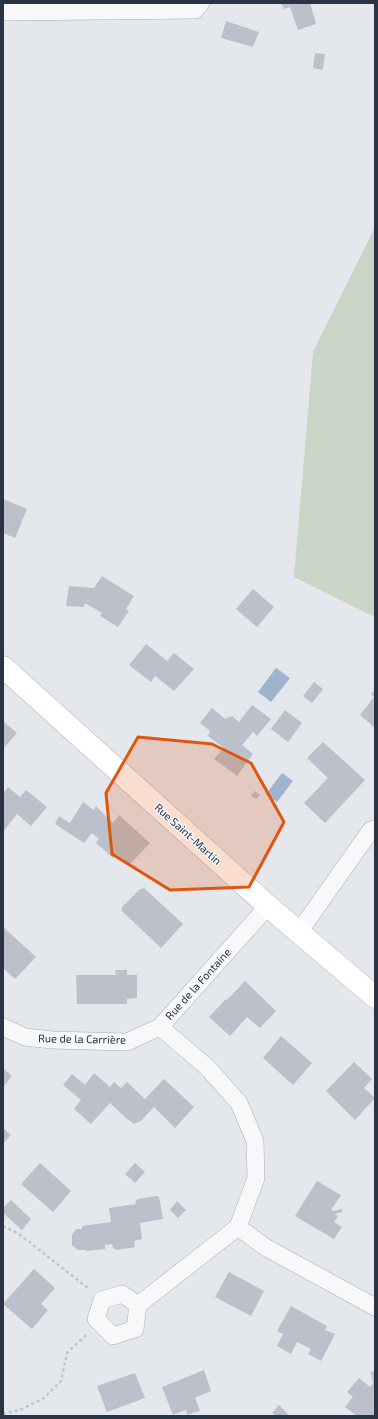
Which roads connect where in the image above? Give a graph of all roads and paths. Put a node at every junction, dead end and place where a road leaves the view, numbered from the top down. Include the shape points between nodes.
1 (201, 3) edge
2 (3, 12) edge
3 (3, 667) edge
4 (375, 829) edge
5 (268, 906) junction
6 (299, 932) junction
7 (375, 997) edge
8 (3, 1027) edge
9 (160, 1027) junction
10 (3, 1226) edge
11 (238, 1227) junction
12 (102, 1300) junction
13 (138, 1305) junction
14 (375, 1307) edge
15 (99, 1322) junction
16 (3, 1414) edge

1 - 2 street via 195,10
3 - 5 main road, Rue Saint-Martin
4 - 6 street via 371,830
5 - 6 main road, Rue Saint-Martin
5 - 9 street, Rue de la Fontaine
6 - 7 main road, Rue Saint-Martin
8 - 9 street, Rue de la Carrière via 25,1037 127,1042
9 - 11 street, Rue de la Fontaine via 208,1068 239,1103 255,1141 256,1178
10 - 12 path via 19,1234
11 - 13 street
11 - 14 street via 265,1247
12 - 13 street via 122,1294
12 - 15 street via 96,1319
13 - 15 street via 135,1329 113,1336
15 - 16 path via 67,1353 61,1381 44,1398 22,1409

